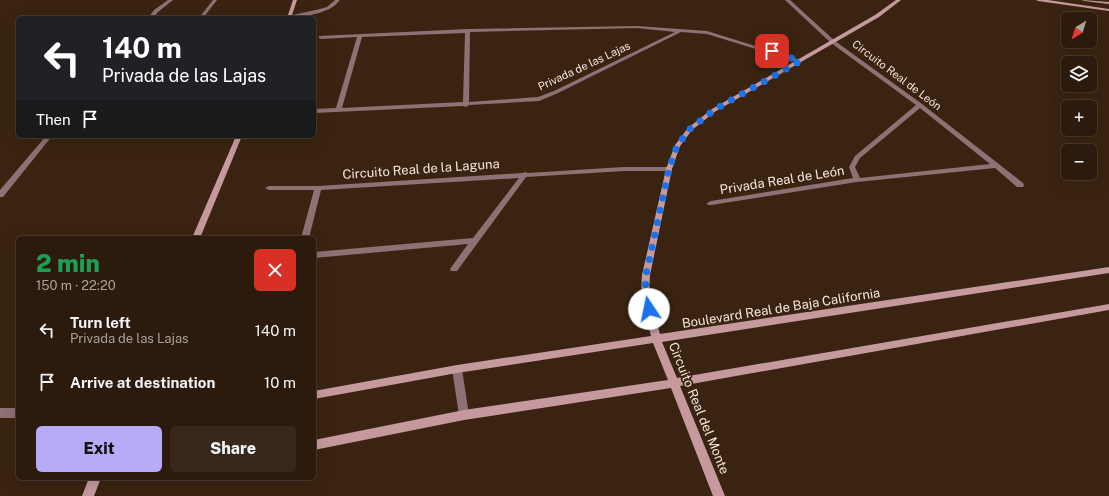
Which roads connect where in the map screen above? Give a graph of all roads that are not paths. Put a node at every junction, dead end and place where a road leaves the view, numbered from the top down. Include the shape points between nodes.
1 (171, 0) edge
2 (215, 0) edge
3 (292, 0) edge
4 (338, 0) edge
5 (787, 0) edge
6 (899, 0) edge
7 (1038, 0) edge
8 (1084, 0) edge
9 (1109, 3) edge
10 (1109, 10) edge
11 (152, 16) edge
12 (203, 16) edge
13 (289, 16) edge
14 (294, 16) edge
15 (682, 30) junction
16 (468, 31) junction
17 (360, 36) junction
18 (321, 37) dead end
19 (833, 42) junction
20 (800, 61) junction
21 (466, 105) junction
22 (920, 105) junction
23 (338, 110) junction
24 (316, 111) edge
25 (48, 138) edge
26 (238, 138) edge
27 (995, 166) junction
28 (669, 169) junction
29 (525, 174) junction
30 (857, 180) junction
31 (1020, 185) dead end
32 (269, 188) dead end
33 (318, 188) junction
34 (0, 195) edge
35 (711, 203) dead end
36 (197, 236) edge
37 (305, 236) edge
38 (475, 241) junction
39 (316, 255) edge
40 (454, 270) dead end
41 (1109, 270) edge
42 (1109, 307) edge
43 (657, 340) junction
44 (457, 369) junction
45 (673, 383) junction
46 (316, 395) edge
47 (0, 413) edge
48 (16, 413) edge
49 (464, 416) junction
50 (316, 444) edge
51 (94, 480) edge
52 (88, 496) edge
53 (719, 496) edge

1 - 11 street
2 - 12 street
3 - 13 street
4 - 14 street via 318,11
5 - 19 street, Circuito Real de León
6 - 19 street, Circuito Real del Monte
7 - 10 street
8 - 9 street
15 - 16 street, Privada de las Lajas via 637,27
15 - 20 street, Privada de las Lajas via 731,39
15 - 21 street, Privada de las Lajas via 539,99
16 - 17 street, Privada de las Lajas
16 - 21 street
17 - 18 street, Privada de las Lajas
17 - 23 street
19 - 20 street, Circuito Real del Monte
19 - 22 street, Circuito Real de León
20 - 28 street, Circuito Real del Monte via 714,110 690,129 677,146
21 - 23 street, Privada de las Lajas
22 - 27 street, Circuito Real de León
22 - 30 street via 857,157 852,167
23 - 24 street, Privada de las Lajas
25 - 34 street
26 - 36 street
27 - 30 street
27 - 31 street, Circuito Real de León
28 - 29 street, Circuito Real de la Laguna
28 - 43 street, Circuito Real del Monte via 646,275 645,294
29 - 33 street, Circuito Real de la Laguna
29 - 38 street
30 - 35 street, Privada Real de León
32 - 33 street, Circuito Real de la Laguna
33 - 37 street
38 - 39 street
38 - 40 street
41 - 43 street, Boulevard Real de Baja California
42 - 45 street
43 - 44 street, Boulevard Real de Baja California
43 - 45 street, Circuito Real del Monte
44 - 46 street, Boulevard Real de Baja California
44 - 49 street
45 - 49 street
45 - 53 street, Circuito Real del Monte
47 - 48 street
49 - 50 street
51 - 52 street

